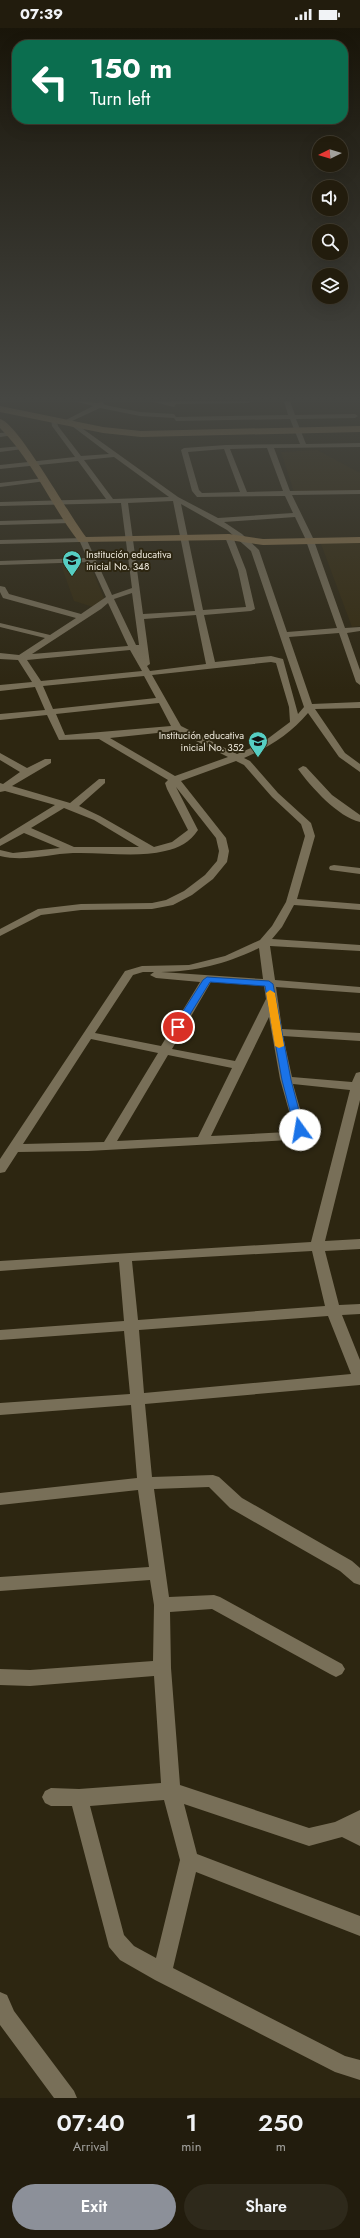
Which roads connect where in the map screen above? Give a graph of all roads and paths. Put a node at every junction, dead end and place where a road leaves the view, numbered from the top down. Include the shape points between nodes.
1 (53, 498) edge
2 (108, 498) edge
3 (209, 498) edge
4 (289, 498) edge
5 (176, 499) junction
6 (111, 501) junction
7 (124, 501) junction
8 (55, 502) junction
9 (0, 504) edge
10 (298, 516) junction
11 (214, 520) junction
12 (68, 521) junction
13 (0, 523) edge
14 (183, 537) junction
15 (229, 537) junction
16 (360, 537) edge
17 (128, 539) junction
18 (83, 540) junction
19 (247, 540) junction
20 (310, 540) junction
21 (360, 540) edge
22 (0, 542) edge
23 (92, 560) junction
24 (0, 563) edge
25 (0, 588) edge
26 (136, 589) junction
27 (110, 598) junction
28 (200, 614) junction
29 (82, 617) junction
30 (140, 617) junction
31 (0, 625) edge
32 (360, 629) edge
33 (342, 630) junction
34 (285, 635) junction
35 (50, 637) junction
36 (143, 647) junction
37 (133, 648) junction
38 (0, 656) edge
39 (356, 657) edge
40 (21, 658) junction
41 (211, 665) junction
42 (147, 673) junction
43 (360, 682) edge
44 (38, 684) junction
45 (0, 688) edge
46 (160, 700) junction
47 (360, 705) edge
48 (309, 706) junction
49 (52, 712) junction
50 (0, 717) edge
51 (295, 724) junction
52 (176, 728) junction
53 (101, 736) junction
54 (0, 756) edge
55 (237, 758) junction
56 (48, 761) dead end
57 (303, 769) dead end
58 (360, 769) edge
59 (27, 772) junction
60 (175, 780) junction
61 (102, 781) dead end
62 (2, 787) edge
63 (68, 805) junction
64 (360, 819) edge
65 (24, 829) junction
66 (0, 843) edge
67 (72, 850) junction
68 (152, 850) junction
69 (0, 853) edge
70 (334, 868) dead end
71 (360, 871) edge
72 (291, 902) junction
73 (360, 907) edge
74 (0, 933) edge
75 (264, 942) junction
76 (360, 948) edge
77 (129, 973) junction
78 (207, 980) junction
79 (269, 984) junction
80 (360, 990) edge
81 (271, 1000) junction
82 (276, 1032) junction
83 (88, 1035) junction
84 (360, 1037) edge
85 (163, 1051) junction
86 (238, 1066) junction
87 (286, 1080) junction
88 (359, 1083) edge
89 (202, 1141) junction
90 (108, 1146) junction
91 (14, 1148) junction
92 (0, 1169) edge
93 (360, 1244) edge
94 (317, 1245) junction
95 (126, 1257) junction
96 (0, 1266) edge
97 (360, 1309) edge
98 (334, 1310) junction
99 (131, 1325) junction
100 (0, 1335) edge
101 (360, 1378) edge
102 (138, 1399) junction
103 (0, 1409) edge
104 (145, 1483) junction
105 (0, 1499) edge
106 (158, 1573) junction
107 (360, 1578) edge
108 (0, 1584) edge
109 (162, 1605) junction
110 (162, 1668) junction
111 (336, 1669) dead end
112 (0, 1676) edge
113 (171, 1790) junction
114 (51, 1797) dead end
115 (79, 1798) junction
116 (360, 1819) edge
117 (352, 1833) edge
118 (189, 1860) junction
119 (360, 1926) edge
120 (162, 1974) junction
121 (0, 2002) edge
122 (360, 2070) edge
123 (67, 2098) edge

1 - 8 street
2 - 6 street
3 - 5 street
4 - 10 street
5 - 7 street
5 - 11 street
5 - 14 street
6 - 7 street
6 - 8 street
7 - 17 street
8 - 9 street
8 - 12 street
10 - 11 street
10 - 20 street
11 - 19 street
12 - 13 street
12 - 18 street
14 - 15 street
14 - 17 street
14 - 28 street
15 - 19 street
15 - 28 street via 242,570 251,609
16 - 20 street
17 - 18 street
17 - 26 street
18 - 22 street
18 - 23 street
19 - 20 street
19 - 34 street via 255,550
20 - 21 street
20 - 33 street
23 - 24 street
23 - 27 street
25 - 29 street via 6,596
26 - 27 street
26 - 30 street
27 - 29 street
27 - 37 street
28 - 30 street
28 - 41 street
29 - 35 street
30 - 36 street
31 - 35 street
32 - 33 street
33 - 34 street
33 - 39 street
34 - 48 street
35 - 40 street
36 - 37 street
36 - 42 street
37 - 40 street
37 - 42 street
38 - 40 street
39 - 43 street
40 - 44 street
41 - 42 street
41 - 51 street via 270,659 280,661
42 - 44 street
42 - 46 street
44 - 45 street
44 - 49 street
46 - 49 street
46 - 52 street
47 - 48 street
48 - 51 street
48 - 58 street via 330,741 342,755
49 - 50 street
49 - 53 street via 62,738
51 - 55 street via 281,737
52 - 53 street
52 - 55 street
53 - 60 street
54 - 59 street
55 - 60 street
55 - 72 street via 247,763 275,795 306,823 310,836
56 - 59 street
57 - 64 street via 337,806
59 - 62 street
60 - 68 street via 170,783 172,794 193,830 185,839 166,850
60 - 74 street via 221,838 224,851 222,862 209,877 169,903 38,912
61 - 63 street
62 - 63 street
63 - 65 street
63 - 68 street via 97,818
65 - 66 street
65 - 67 street
67 - 68 street
67 - 69 street via 13,856
70 - 71 street
72 - 73 street
72 - 75 street via 277,927
75 - 76 street
75 - 77 street via 229,958 208,964 189,968 142,969
75 - 79 street
77 - 78 street
77 - 83 street
78 - 79 street
78 - 85 street
79 - 80 street
79 - 81 street
81 - 82 street
81 - 86 street
82 - 84 street
82 - 87 street
83 - 85 street
83 - 91 street
85 - 86 street
85 - 90 street
86 - 89 street
87 - 88 street
87 - 89 street via 298,1120 300,1130 297,1133 290,1136
88 - 94 street
89 - 90 street
90 - 91 street
91 - 92 street
93 - 94 street
94 - 95 street
94 - 98 street
95 - 96 street
95 - 99 street
97 - 98 street
98 - 99 street
98 - 101 street
99 - 100 street
99 - 102 street
101 - 102 street
102 - 103 street
102 - 104 street
104 - 105 street
104 - 106 street
104 - 107 street via 213,1481 236,1503 346,1566
106 - 108 street
106 - 109 street
109 - 110 street
109 - 111 street via 214,1602
110 - 112 street via 30,1678
110 - 113 street
113 - 115 street
113 - 117 street via 308,1837
113 - 118 street
114 - 115 street
115 - 120 street via 116,1940 127,1953
116 - 117 street
118 - 119 street
118 - 120 street
120 - 122 street via 342,2065
121 - 123 street via 7,2018

